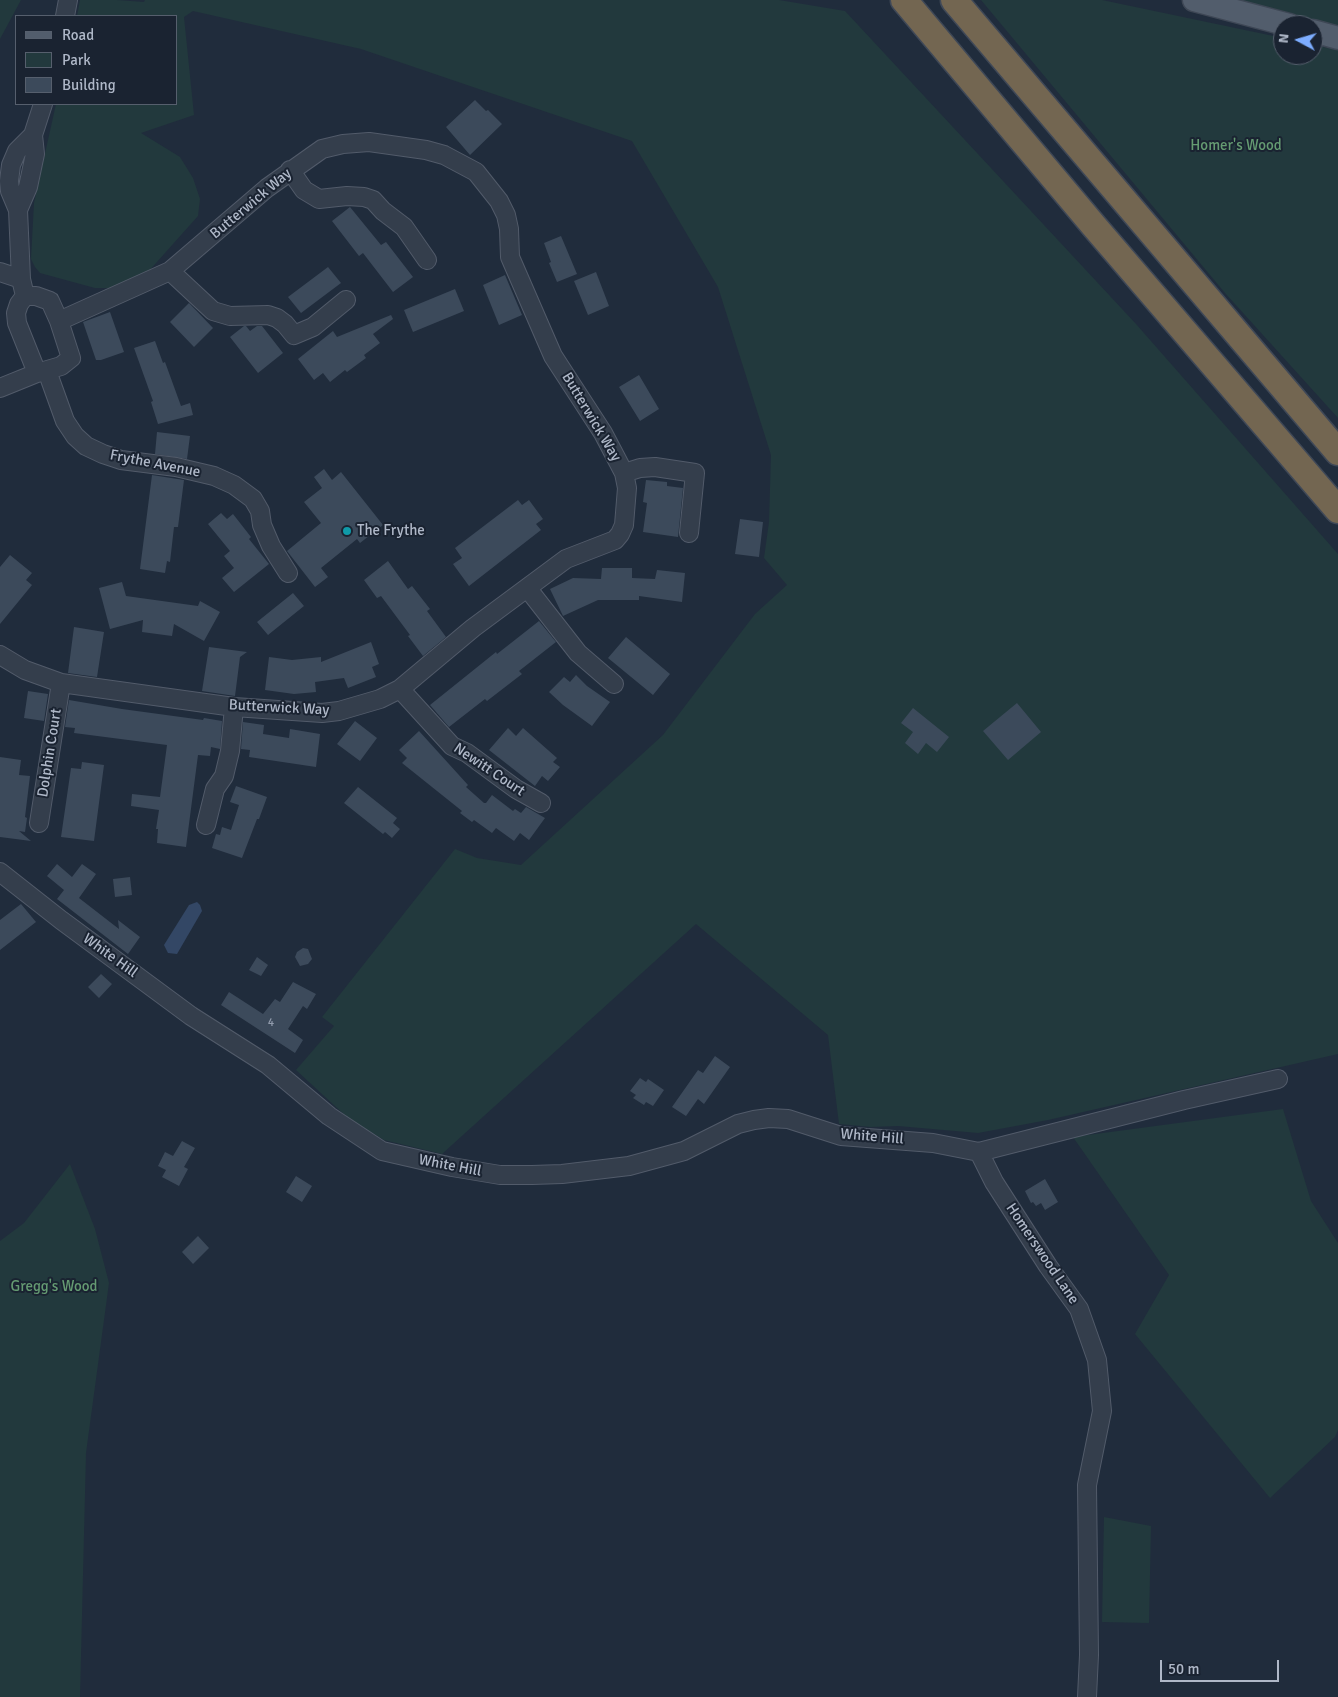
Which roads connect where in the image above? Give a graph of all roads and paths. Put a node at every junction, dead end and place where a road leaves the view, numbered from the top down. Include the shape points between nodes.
1 (68, 0) edge
2 (904, 0) edge
3 (954, 0) edge
4 (1194, 0) edge
5 (65, 15) edge
6 (1273, 21) edge
7 (1323, 34) edge
8 (1338, 38) edge
9 (43, 105) edge
10 (290, 170) junction
11 (427, 260) dead end
12 (0, 272) edge
13 (170, 272) junction
14 (23, 287) junction
15 (346, 300) dead end
16 (59, 321) junction
17 (42, 372) junction
18 (0, 388) edge
19 (1338, 452) edge
20 (624, 473) junction
21 (1338, 510) edge
22 (689, 534) dead end
23 (288, 573) dead end
24 (528, 589) junction
25 (0, 655) edge
26 (61, 683) junction
27 (614, 684) dead end
28 (400, 689) junction
29 (234, 707) junction
30 (540, 802) dead end
31 (39, 823) dead end
32 (206, 825) dead end
33 (0, 872) edge
34 (1278, 1079) dead end
35 (978, 1152) junction
36 (1087, 1697) edge

1 - 5 street
2 - 21 highway
3 - 19 highway
4 - 6 main road
7 - 8 main road
9 - 14 street via 33,135 35,154 28,186 18,210
10 - 11 street via 304,190 319,198 347,196 372,200 382,212 404,227
10 - 13 street, Butterwick Way
10 - 20 street, Butterwick Way via 322,150 369,142 444,155 476,172 499,200 506,215 510,257 553,356 603,433
12 - 14 street
13 - 15 street via 213,311 230,316 268,315 285,324 294,336 313,327
13 - 16 street, Butterwick Way
14 - 16 street via 50,302
14 - 17 street, Frythe Avenue via 16,313 17,324
16 - 17 street via 71,358 61,366
17 - 18 street
17 - 23 street, Frythe Avenue via 65,421 86,446 121,460 214,476 253,499 271,546
20 - 22 street via 655,467 695,473
20 - 24 street, Butterwick Way via 627,505 620,534 615,540 566,559
24 - 27 street via 578,653
24 - 28 street, Butterwick Way via 472,628
25 - 26 street, Butterwick Way via 25,670
26 - 29 street, Butterwick Way
26 - 31 street, Dolphin Court
28 - 29 street, Butterwick Way via 380,699 339,711
28 - 30 street, Newitt Court via 452,746
29 - 32 street via 230,751 224,776 215,789
33 - 35 street, White Hill via 191,1016 268,1065 329,1116 382,1151 500,1175 562,1174 629,1166 684,1151 738,1124 769,1118 788,1119 841,1136 932,1143
34 - 35 street
35 - 36 street, Homerswood Lane via 1048,1266 1079,1309 1097,1360 1102,1411 1087,1485

